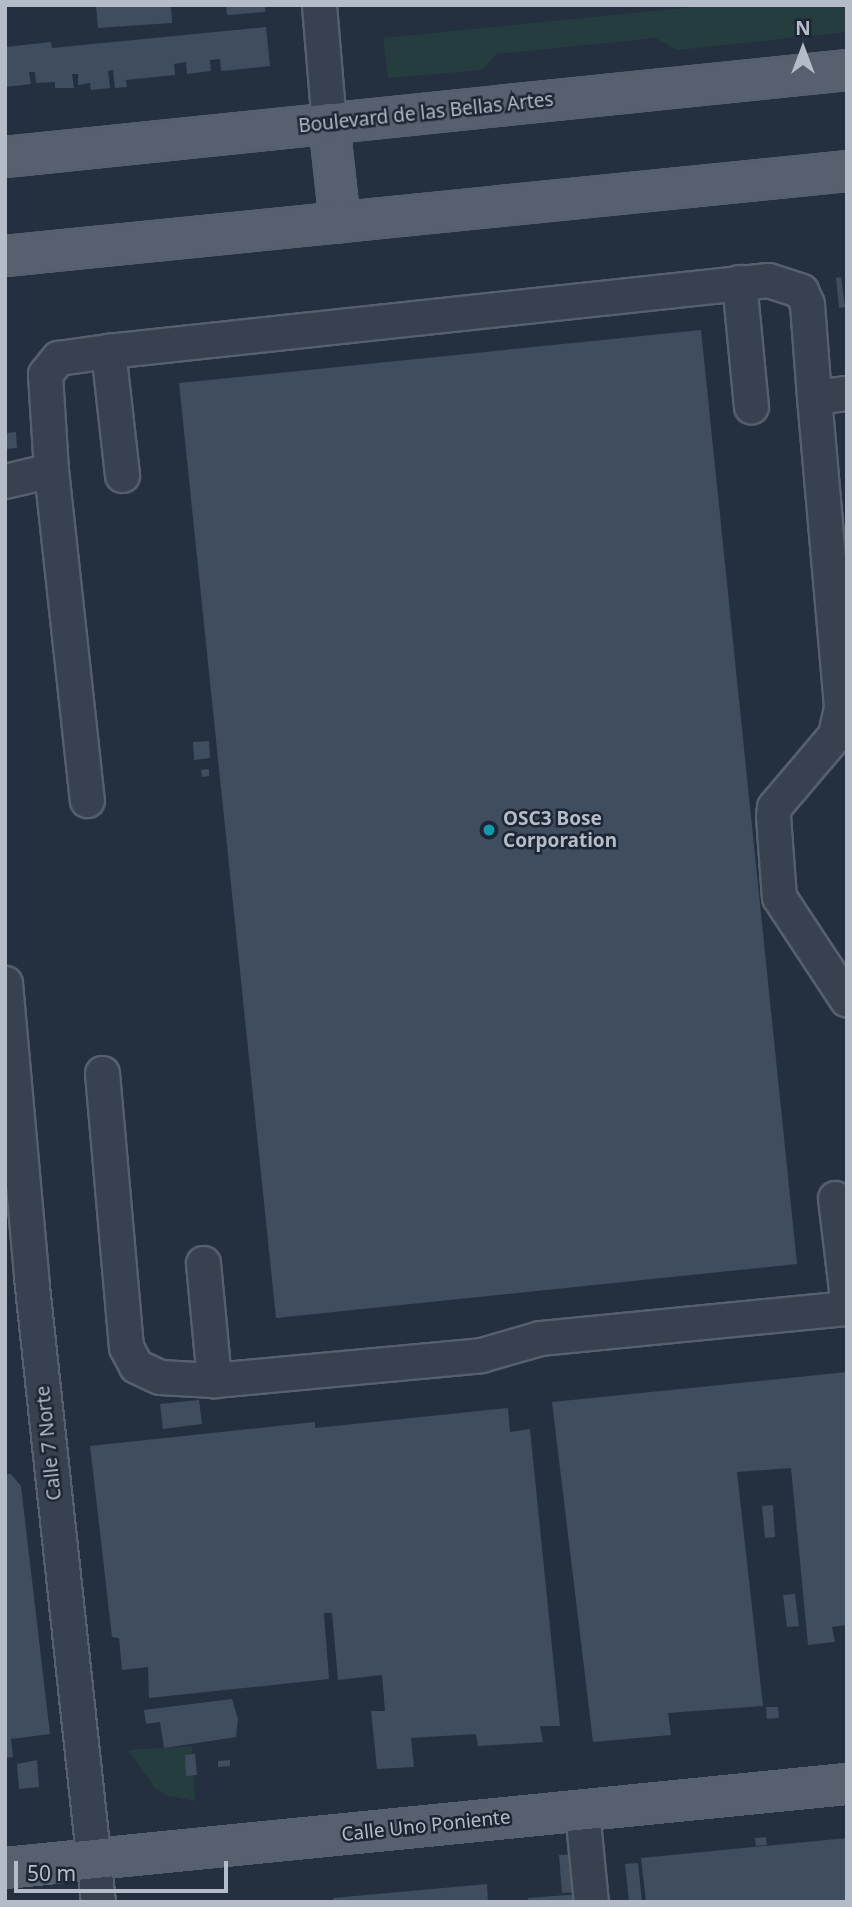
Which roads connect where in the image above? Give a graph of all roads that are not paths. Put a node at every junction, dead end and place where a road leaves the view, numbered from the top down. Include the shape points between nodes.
1 (319, 5) edge
2 (847, 70) edge
3 (329, 123) junction
4 (5, 157) edge
5 (847, 171) edge
6 (340, 222) junction
7 (5, 256) edge
8 (739, 282) junction
9 (108, 351) junction
10 (847, 393) edge
11 (814, 397) junction
12 (751, 406) dead end
13 (51, 470) junction
14 (122, 475) dead end
15 (5, 481) edge
16 (87, 800) dead end
17 (5, 984) edge
18 (847, 1000) edge
19 (102, 1073) dead end
20 (12, 1119) edge
21 (835, 1198) dead end
22 (203, 1263) dead end
23 (18, 1279) edge
24 (847, 1299) edge
25 (847, 1308) edge
26 (214, 1380) junction
27 (847, 1784) edge
28 (582, 1811) junction
29 (94, 1859) junction
30 (5, 1868) edge
31 (98, 1902) edge
32 (591, 1902) edge

1 - 3 lane
2 - 3 main road, Boulevard de las Bellas Artes
3 - 4 main road, Boulevard de las Bellas Artes
3 - 6 main road
5 - 6 main road
6 - 7 main road
8 - 9 lane
8 - 11 lane via 768,280 801,291 810,317
8 - 12 lane
9 - 13 lane via 58,358 46,373
9 - 14 lane
10 - 11 lane
11 - 18 lane via 841,708 835,735 774,807 773,816 779,897
13 - 15 lane
13 - 16 lane
17 - 20 lane, Calle 7 Norte
19 - 26 lane via 126,1347 136,1366 160,1377
20 - 23 lane, Calle 7 Norte
21 - 24 lane
22 - 26 lane
23 - 29 lane, Calle 7 Norte
25 - 26 lane via 540,1338 481,1355
27 - 28 main road, Calle Uno Poniente
28 - 29 main road, Calle Uno Poniente
28 - 32 lane
29 - 30 main road, Calle Uno Poniente
29 - 31 lane, Calle 7 Norte

